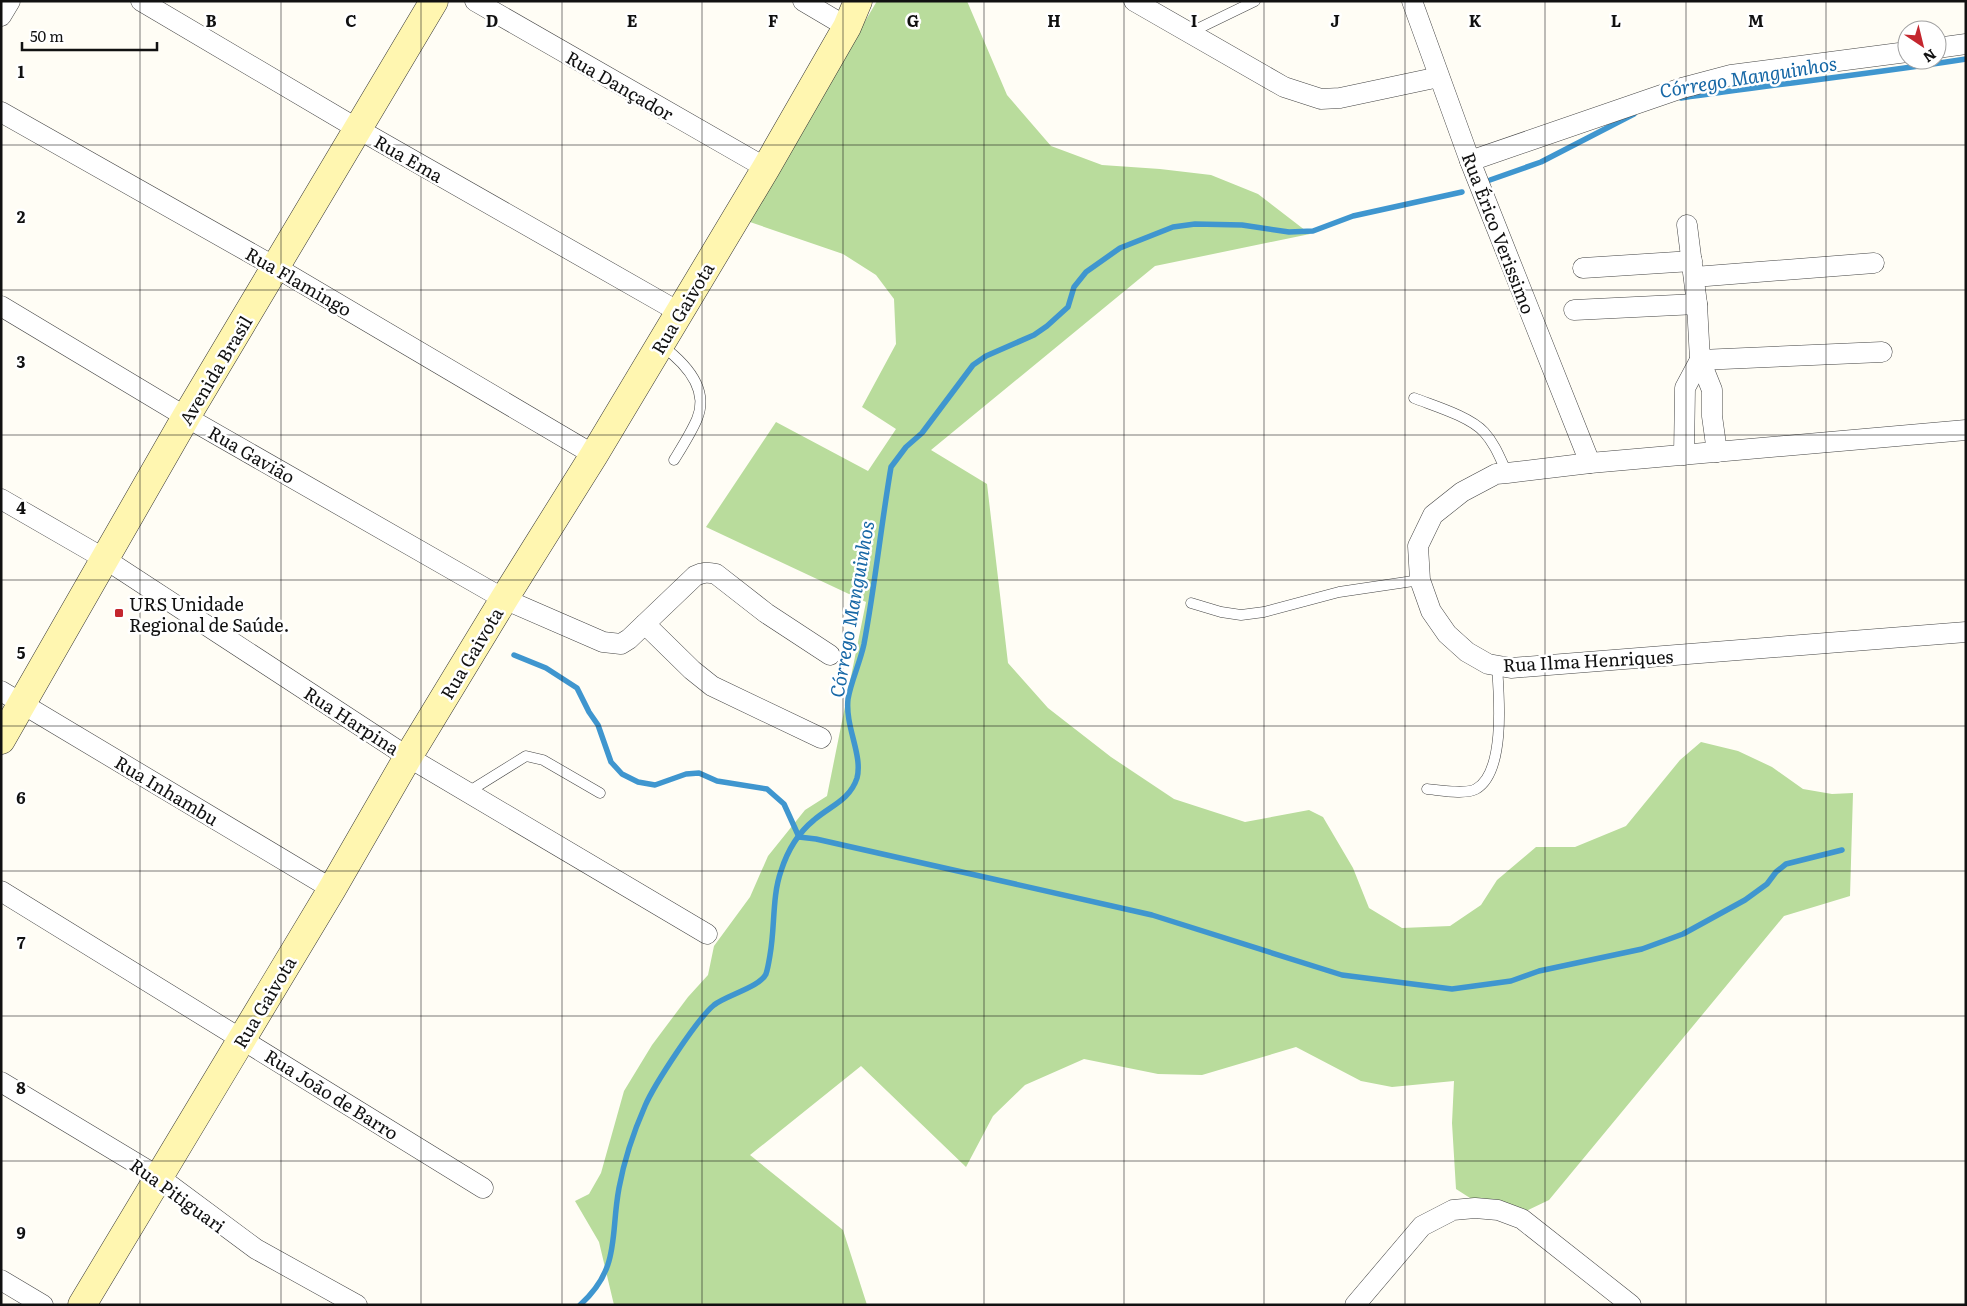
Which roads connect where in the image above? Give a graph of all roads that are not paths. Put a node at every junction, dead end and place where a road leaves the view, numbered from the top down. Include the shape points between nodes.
1 (10, 1) edge
2 (140, 1) edge
3 (434, 1) edge
4 (475, 1) edge
5 (803, 1) edge
6 (858, 1) edge
7 (1134, 1) edge
8 (1255, 1) edge
9 (1412, 1) edge
10 (1, 16) edge
11 (847, 27) junction
12 (1189, 33) junction
13 (1966, 44) edge
14 (1947, 47) edge
15 (1897, 53) edge
16 (1439, 77) junction
17 (1, 112) edge
18 (358, 129) junction
19 (1472, 165) junction
20 (766, 168) junction
21 (1687, 225) dead end
22 (1874, 263) dead end
23 (277, 268) junction
24 (1583, 268) dead end
25 (1693, 269) junction
26 (1697, 304) junction
27 (1, 306) edge
28 (1574, 310) dead end
29 (679, 312) junction
30 (660, 344) junction
31 (1882, 352) dead end
32 (1700, 360) junction
33 (1414, 398) dead end
34 (186, 417) junction
35 (1966, 430) edge
36 (1717, 452) junction
37 (594, 455) junction
38 (1684, 455) junction
39 (674, 460) dead end
40 (1590, 463) junction
41 (1507, 473) junction
42 (1, 499) edge
43 (105, 559) junction
44 (1420, 580) junction
45 (504, 598) junction
46 (1191, 604) dead end
47 (645, 624) junction
48 (1966, 632) edge
49 (830, 655) dead end
50 (1497, 666) junction
51 (12, 698) edge
52 (822, 738) dead end
53 (1, 740) edge
54 (408, 757) junction
55 (1427, 789) dead end
56 (468, 792) junction
57 (600, 793) dead end
58 (332, 889) junction
59 (1, 891) edge
60 (708, 934) dead end
61 (243, 1038) junction
62 (1, 1082) edge
63 (159, 1177) junction
64 (483, 1188) dead end
65 (1, 1280) edge
66 (43, 1305) edge
67 (82, 1305) edge
68 (357, 1305) edge
69 (1355, 1305) edge
70 (1631, 1305) edge

1 - 10 street
2 - 18 street, Rua Ema
3 - 18 street, Avenida Brasil
4 - 20 street, Rua Dançador
5 - 11 street
6 - 11 street, Rua Gaivota
7 - 12 street
8 - 12 lane
9 - 16 street, Rua Érico Verissimo
11 - 20 street, Rua Gaivota
12 - 16 street via 1284,87 1321,99
13 - 14 street
15 - 19 street via 1731,75 1682,88
16 - 19 street, Rua Érico Verissimo
17 - 23 street, Rua Flamingo
18 - 23 street, Avenida Brasil
18 - 29 street, Rua Ema
19 - 40 street, Rua Érico Verissimo
20 - 29 street, Rua Gaivota
21 - 25 street
22 - 25 street
23 - 34 street, Avenida Brasil
23 - 37 street, Rua Flamingo
24 - 25 street
25 - 26 street
26 - 28 street
26 - 32 street
27 - 34 street, Rua Gavião
29 - 30 street, Rua Gaivota
30 - 37 street, Rua Gaivota
30 - 39 lane via 692,374 700,390 698,418
31 - 32 street
32 - 36 street via 1712,390
32 - 38 street via 1684,388
33 - 41 lane via 1451,412 1483,431 1496,448
34 - 43 street, Avenida Brasil
34 - 45 street, Rua Gavião
35 - 36 street, Rua Ilma Henriques
36 - 38 street, Rua Ilma Henriques
37 - 45 street, Rua Gaivota
38 - 40 street, Rua Ilma Henriques
40 - 41 street, Rua Ilma Henriques
41 - 44 street, Rua Ilma Henriques via 1496,474 1462,492 1433,515 1418,546
42 - 43 street, Rua Harpina
43 - 51 street, Avenida Brasil
43 - 54 street, Rua Harpina
44 - 46 lane via 1339,592 1264,612 1221,612
44 - 50 street, Rua Ilma Henriques via 1431,611 1446,634 1467,652
45 - 47 street, Rua Gavião via 611,644 621,644
45 - 54 street, Rua Gaivota
47 - 49 street, Rua Gavião via 695,576 710,572
47 - 52 street via 712,686
48 - 50 street, Rua Ilma Henriques via 1568,665
50 - 55 lane via 1501,718 1491,774 1476,789 1452,792
51 - 53 street, Avenida Brasil
51 - 58 street, Rua Inhambu
54 - 56 street, Rua Harpina
54 - 58 street, Rua Gaivota
56 - 57 lane via 526,756 543,760
56 - 60 street, Rua Harpina
58 - 61 street, Rua Gaivota
59 - 61 street, Rua João de Barro
61 - 63 street, Rua Gaivota
61 - 64 street, Rua João de Barro
62 - 63 street, Rua Pitiguari
63 - 67 street, Rua Gaivota
63 - 68 street, Rua Pitiguari via 256,1249
65 - 66 street
69 - 70 street via 1422,1226 1453,1210 1475,1208 1498,1210 1522,1219

